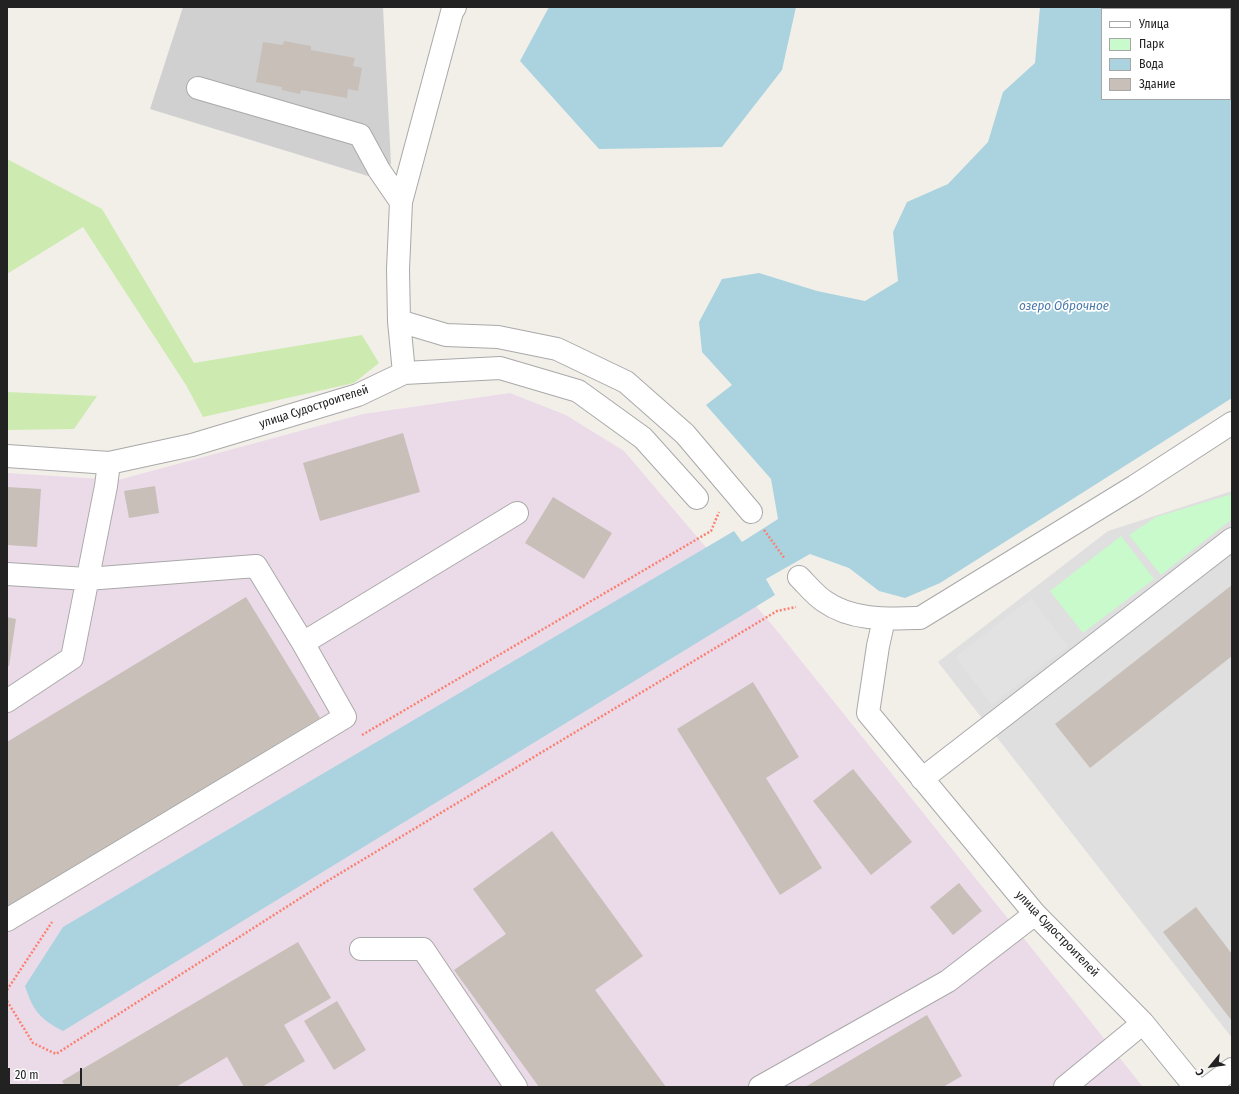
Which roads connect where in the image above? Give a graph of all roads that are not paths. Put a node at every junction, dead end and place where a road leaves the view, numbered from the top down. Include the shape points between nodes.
1 (455, 7) edge
2 (198, 88) dead end
3 (401, 202) junction
4 (399, 321) junction
5 (404, 373) junction
6 (1232, 422) edge
7 (7, 456) edge
8 (109, 463) junction
9 (697, 498) dead end
10 (517, 513) dead end
11 (756, 519) road end
12 (1232, 539) edge
13 (793, 570) road end
14 (7, 574) edge
15 (87, 579) junction
16 (884, 619) junction
17 (303, 643) junction
18 (7, 701) edge
19 (922, 779) junction
20 (1035, 914) junction
21 (7, 920) edge
22 (361, 949) dead end
23 (1143, 1023) junction
24 (1232, 1069) edge
25 (516, 1087) edge
26 (760, 1087) edge
27 (1064, 1087) edge
28 (1195, 1087) edge
29 (1208, 1087) edge

1 - 3 street
2 - 3 street via 360,135 379,170
3 - 4 street
4 - 5 street
4 - 11 street via 446,335 498,337 557,349 626,382 684,434
5 - 8 street, улица Судостроителей via 350,398 192,445
5 - 9 street, улица Судостроителей via 500,368 578,391 643,438
6 - 16 street via 1135,486 920,618
7 - 8 street, улица Судостроителей
8 - 15 street
10 - 17 street
12 - 19 street
13 - 16 street via 824,601 846,612
14 - 15 street
15 - 17 street via 256,566
15 - 18 street via 72,658
16 - 19 street, улица Судостроителей via 868,713
17 - 21 street via 345,717
19 - 20 street, улица Судостроителей
20 - 23 street, улица Судостроителей
20 - 26 street via 948,981
22 - 25 street via 423,949
23 - 27 street
23 - 28 street, улица Судостроителей
24 - 29 street

